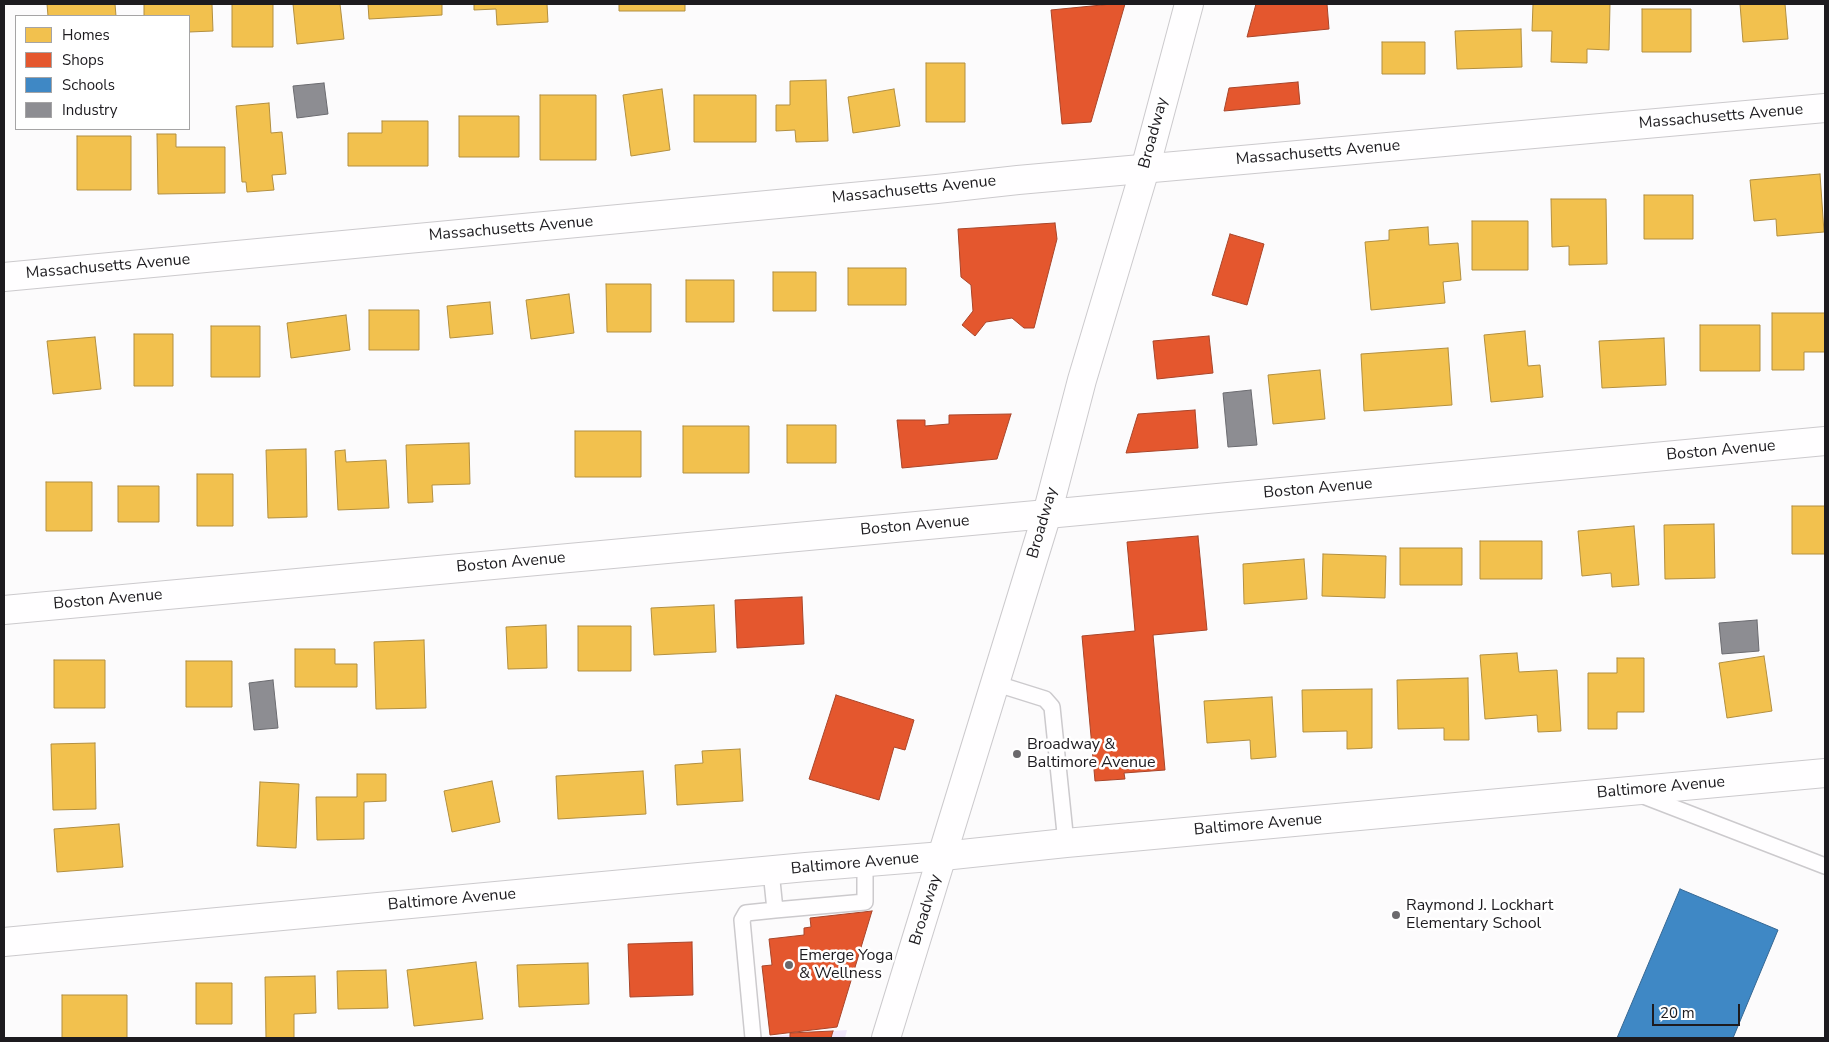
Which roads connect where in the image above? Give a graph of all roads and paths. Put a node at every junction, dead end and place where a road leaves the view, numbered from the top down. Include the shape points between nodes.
1 (1189, 4) edge
2 (1825, 108) edge
3 (1145, 169) junction
4 (4, 277) edge
5 (1825, 441) edge
6 (1047, 514) junction
7 (4, 610) edge
8 (994, 683) junction
9 (1825, 773) edge
10 (1630, 791) junction
11 (1066, 843) junction
12 (943, 856) junction
13 (865, 862) junction
14 (1825, 866) edge
15 (771, 871) junction
16 (775, 910) junction
17 (4, 942) edge
18 (753, 1038) edge
19 (886, 1038) edge

1 - 3 street, Broadway
2 - 3 street, Massachusetts Avenue
3 - 4 street, Massachusetts Avenue
3 - 6 street, Broadway via 1082,380
5 - 6 street, Boston Avenue
6 - 7 street, Boston Avenue
6 - 8 street, Broadway
8 - 11 lane via 1045,699 1052,707
8 - 12 street, Broadway
9 - 10 street, Baltimore Avenue
10 - 11 street, Baltimore Avenue
10 - 14 lane
11 - 12 street, Baltimore Avenue
12 - 13 street, Baltimore Avenue
12 - 19 street, Broadway
13 - 15 street, Baltimore Avenue
13 - 16 lane via 865,902
15 - 16 lane
15 - 17 street, Baltimore Avenue
16 - 18 lane via 746,913 742,920

